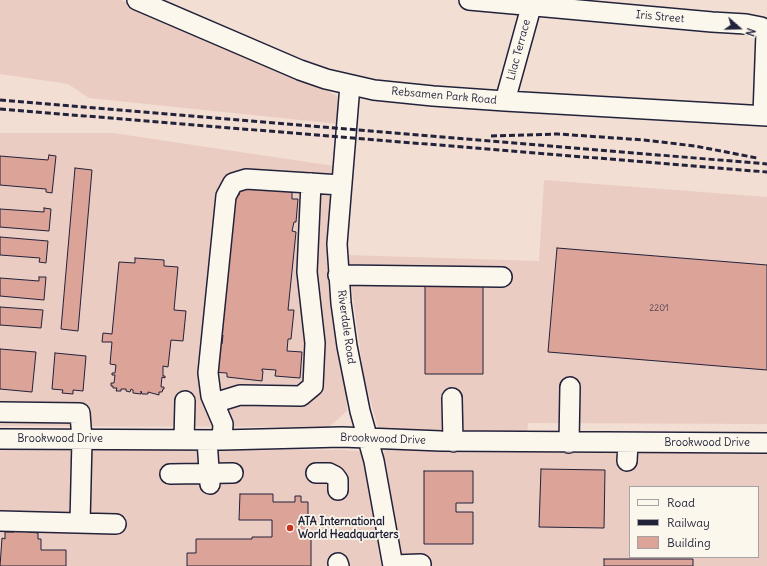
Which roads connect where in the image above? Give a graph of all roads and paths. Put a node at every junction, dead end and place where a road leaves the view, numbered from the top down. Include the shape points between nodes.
1 (137, 0) edge
2 (469, 0) edge
3 (532, 3) edge
4 (350, 85) junction
5 (505, 100) junction
6 (765, 116) edge
7 (311, 183) junction
8 (341, 185) junction
9 (338, 275) junction
10 (502, 276) dead end
11 (570, 387) dead end
12 (452, 398) dead end
13 (185, 400) dead end
14 (214, 403) junction
15 (0, 412) edge
16 (33, 413) junction
17 (367, 438) junction
18 (0, 439) edge
19 (32, 439) junction
20 (82, 440) junction
21 (184, 440) junction
22 (215, 440) junction
23 (453, 442) junction
24 (569, 443) junction
25 (628, 443) junction
26 (767, 443) edge
27 (627, 462) dead end
28 (233, 473) dead end
29 (316, 473) dead end
30 (170, 474) dead end
31 (210, 479) junction
32 (338, 490) dead end
33 (0, 521) edge
34 (80, 523) junction
35 (116, 524) dead end
36 (421, 564) dead end
37 (393, 565) edge

1 - 4 street, Rebsamen Park Road via 300,70
2 - 3 street, Iris Street
3 - 5 street, Lilac Terrace
3 - 6 street, Iris Street via 761,27 766,33
4 - 5 street, Rebsamen Park Road via 433,96
4 - 8 street, Riverdale Road
5 - 6 street, Rebsamen Park Road
7 - 8 street
7 - 14 street via 246,179 233,183 226,196 208,373
7 - 14 street via 307,272 315,343 313,386 301,396 240,395
8 - 9 street, Riverdale Road via 337,244
9 - 10 street
9 - 17 street, Riverdale Road via 347,346
11 - 24 street
12 - 23 street
13 - 21 street
14 - 22 street via 223,424
15 - 16 street
16 - 19 street
16 - 20 street via 80,413
17 - 22 street, Brookwood Drive
17 - 23 street, Brookwood Drive
17 - 37 street, Riverdale Road via 374,461
18 - 19 street, Brookwood Drive
19 - 20 street, Brookwood Drive
20 - 21 street, Brookwood Drive
20 - 34 street
21 - 22 street, Brookwood Drive
22 - 31 street
23 - 24 street, Brookwood Drive
24 - 25 street, Brookwood Drive
25 - 26 street, Brookwood Drive
25 - 27 street
28 - 31 street
29 - 32 street via 335,476 338,480
30 - 31 street
33 - 34 street
34 - 35 street
36 - 37 street

